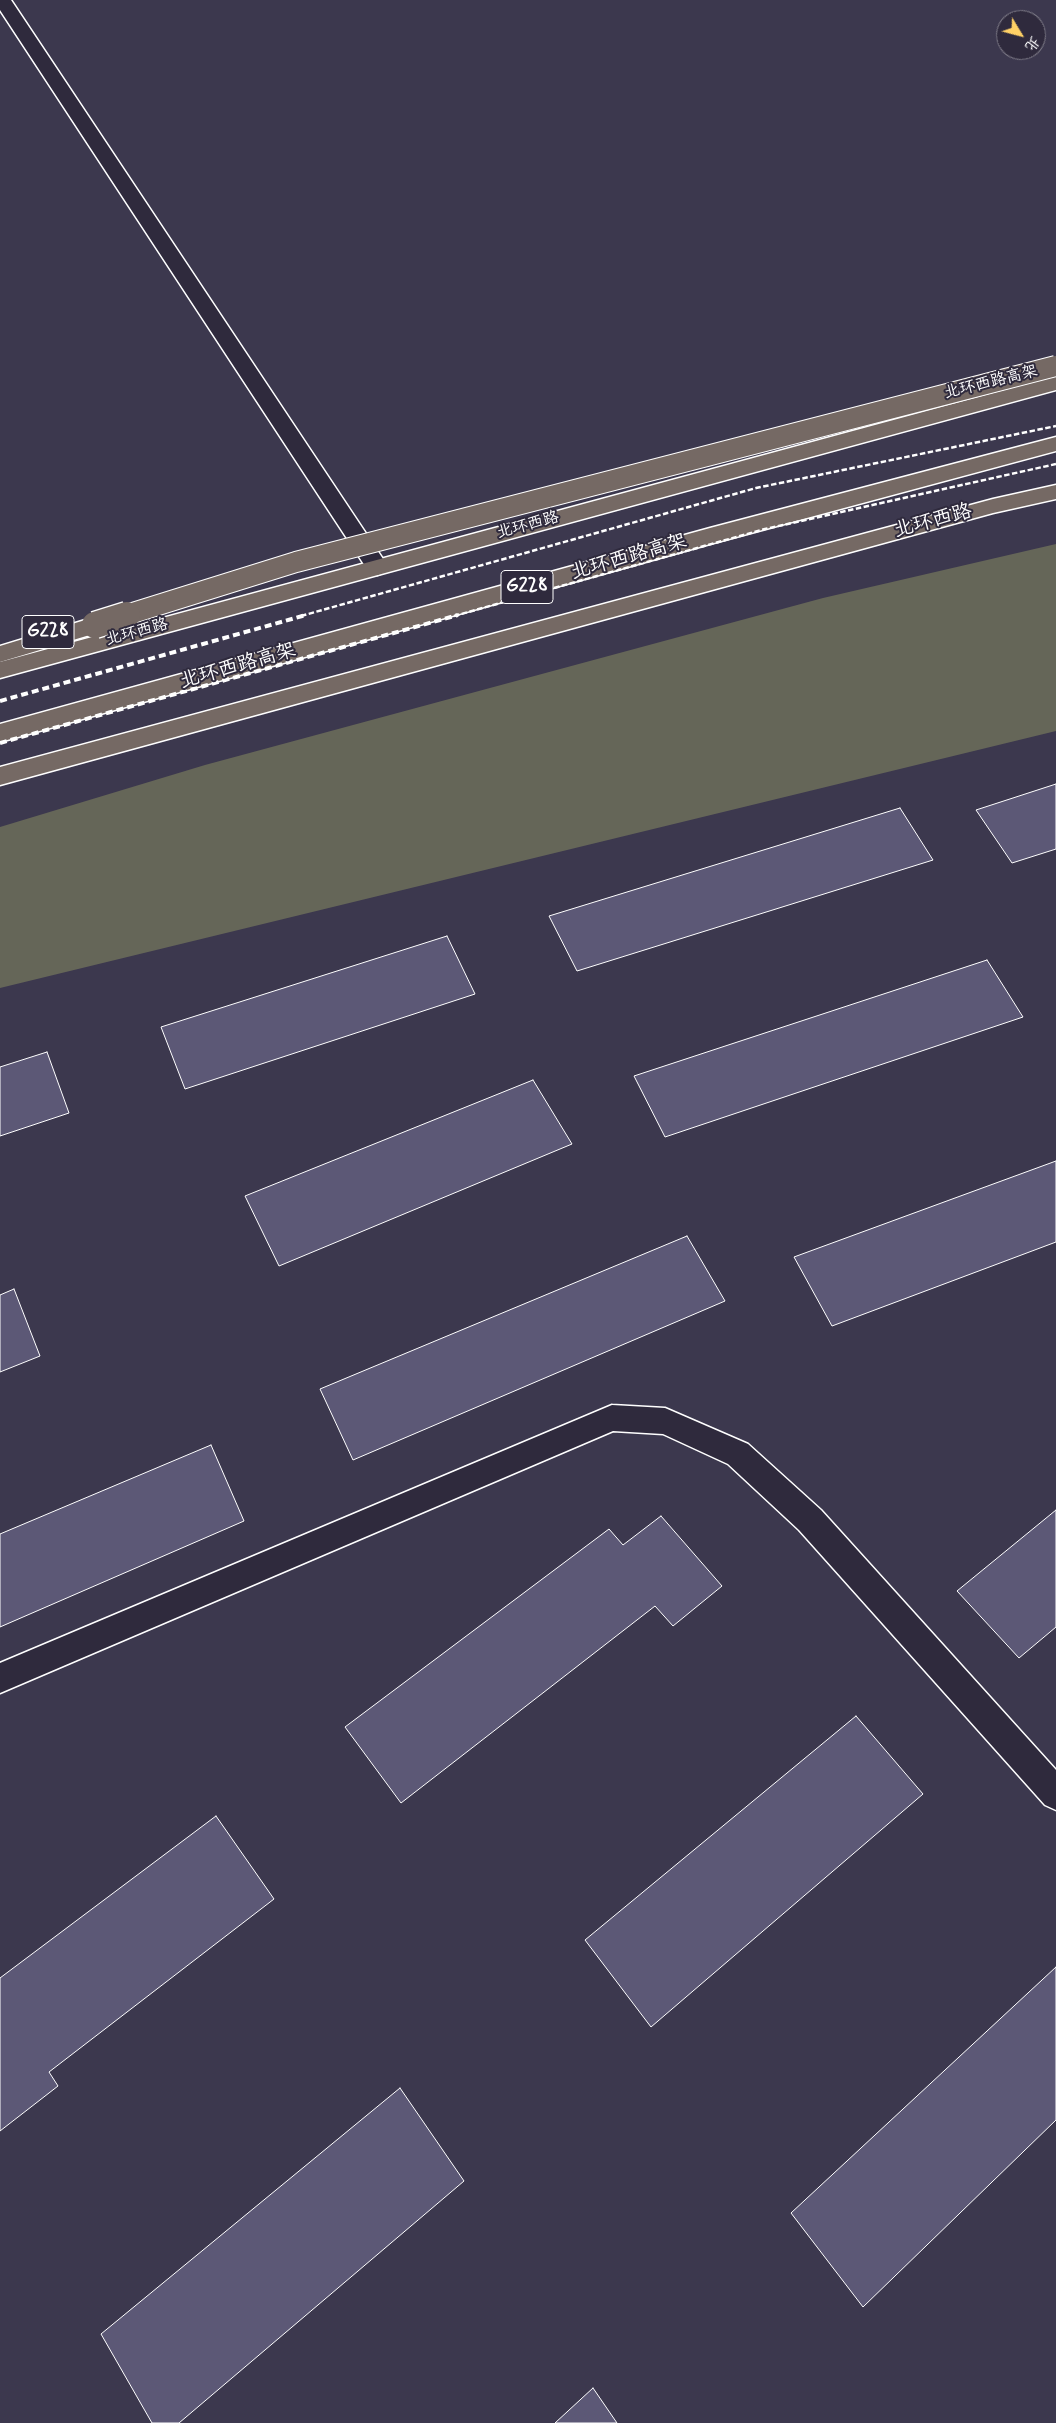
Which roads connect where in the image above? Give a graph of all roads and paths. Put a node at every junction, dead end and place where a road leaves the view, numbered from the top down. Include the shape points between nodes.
1 (2, 0) edge
2 (1056, 366) edge
3 (1056, 383) edge
4 (1056, 444) edge
5 (1056, 492) edge
6 (377, 567) junction
7 (95, 625) junction
8 (0, 639) edge
9 (0, 654) edge
10 (0, 670) edge
11 (0, 733) edge
12 (0, 776) edge
13 (0, 1678) edge
14 (1056, 1794) edge

1 - 6 street
2 - 7 main road, 北环西路高架 / G228, bridge via 296,562
3 - 6 main road, 北环西路
4 - 11 main road, 北环西路高架 / G228 via 710,536
5 - 12 main road, 北环西路 via 992,506
6 - 10 main road, 北环西路
7 - 8 main road, G228
7 - 9 main road, 北环西路高架
13 - 14 street via 612,1418 665,1421 738,1454 810,1520

